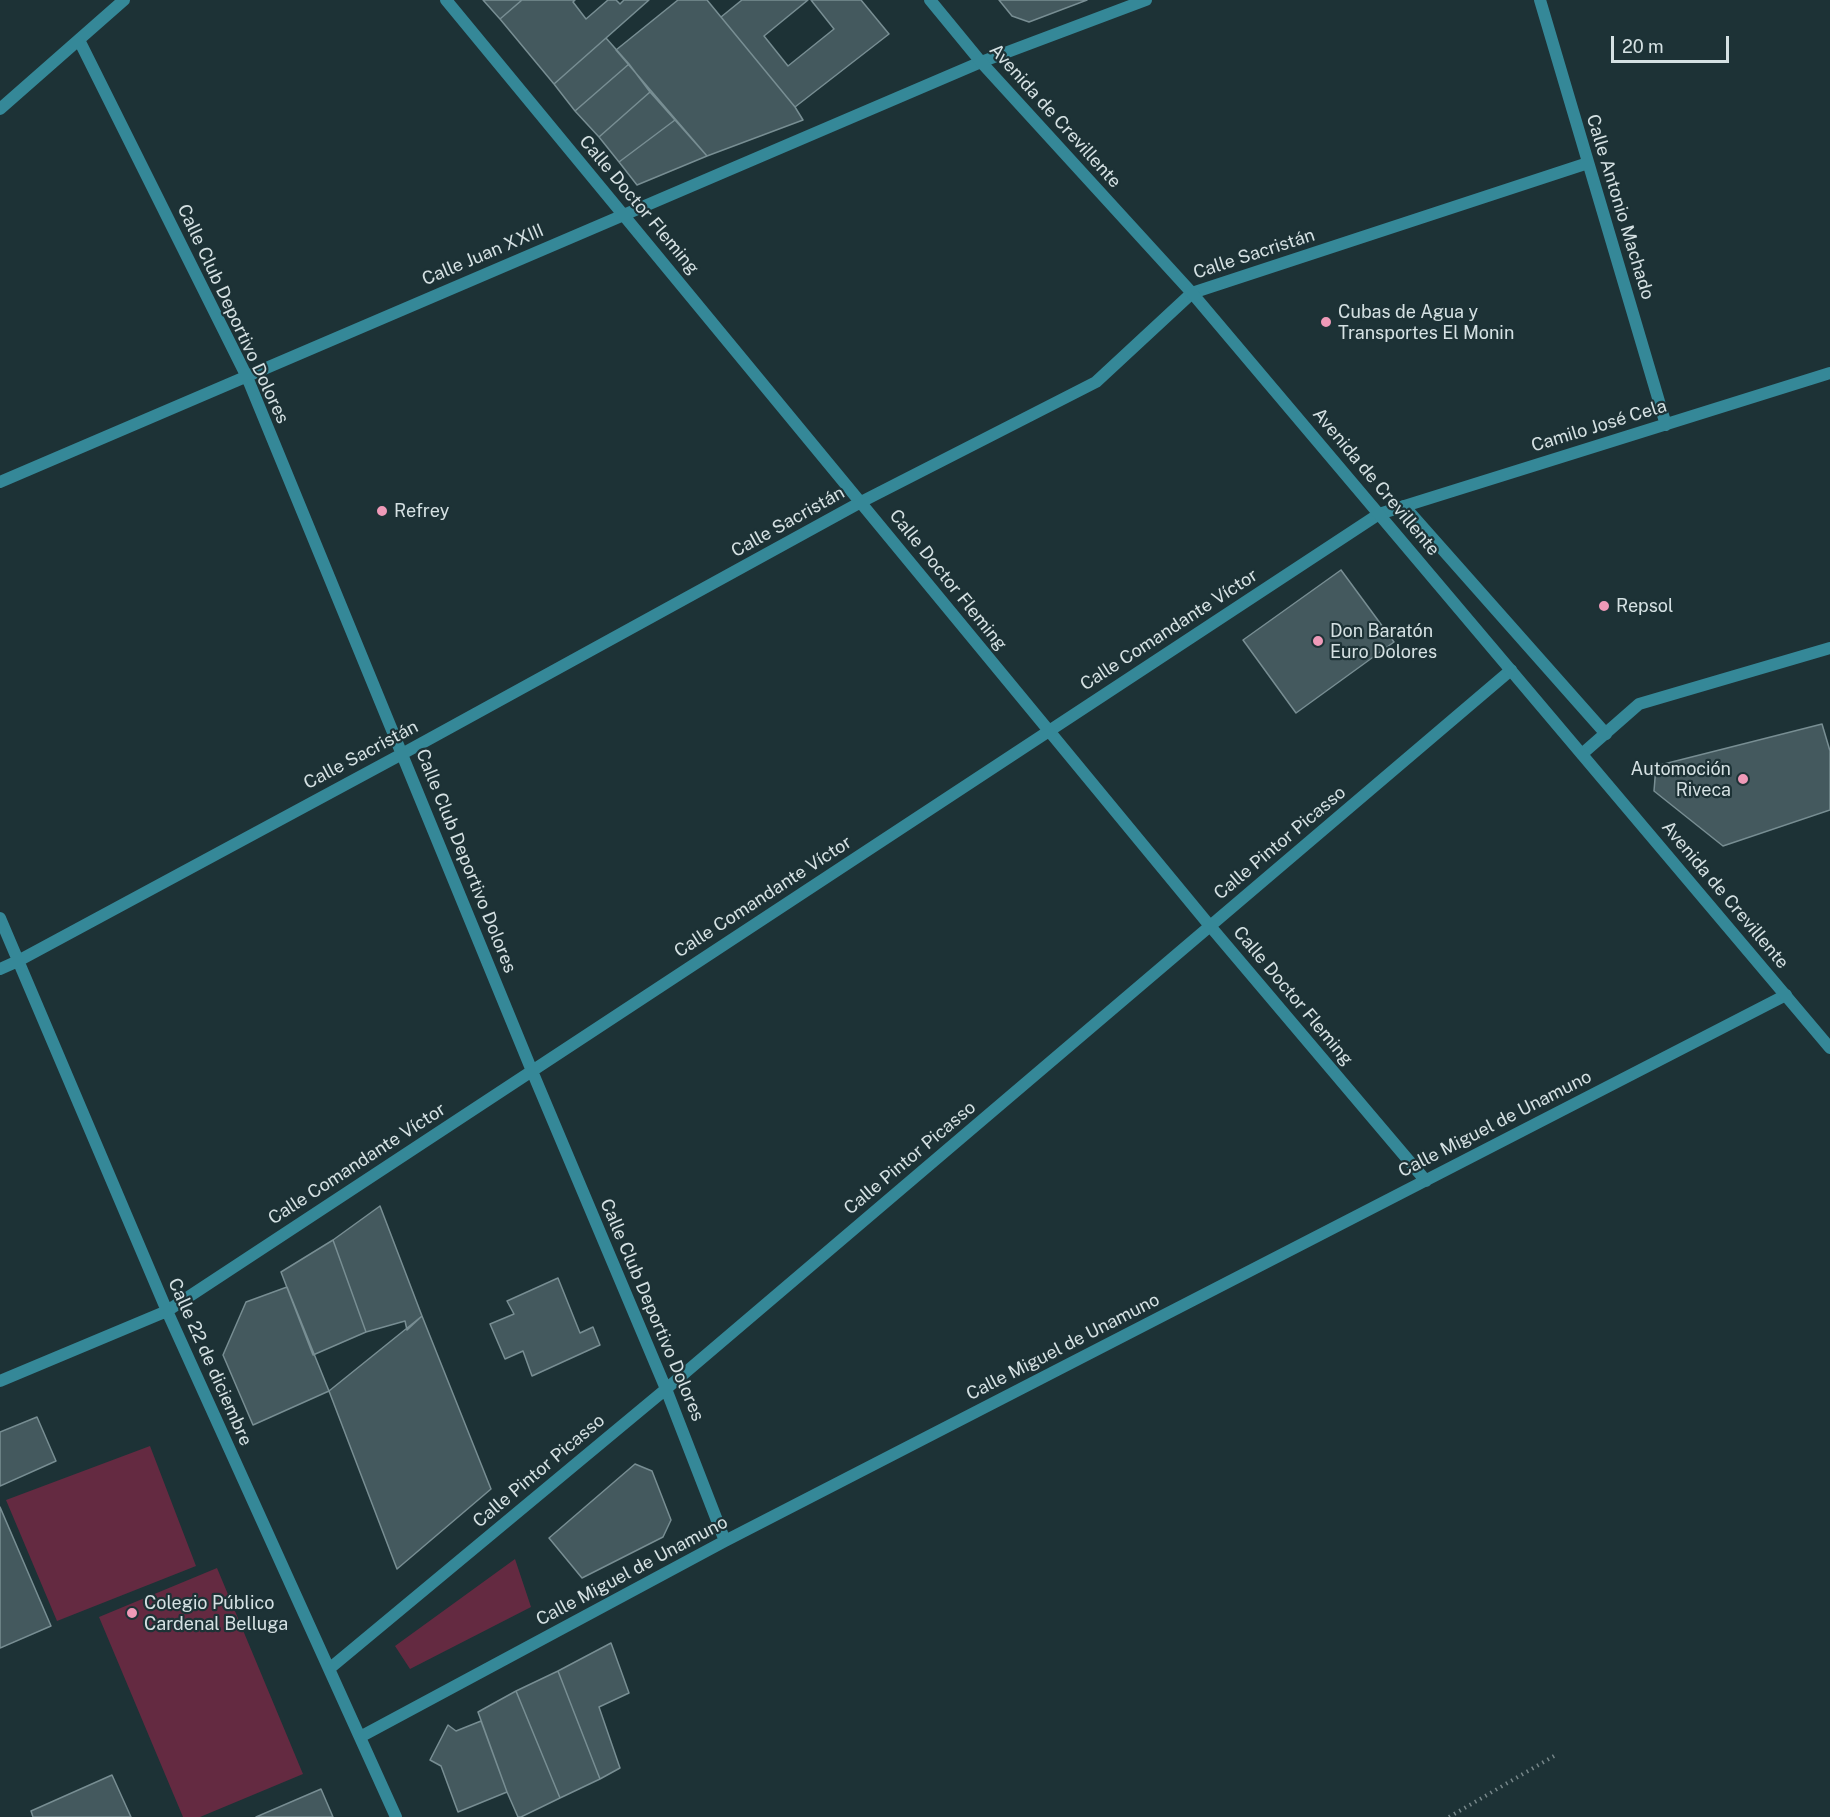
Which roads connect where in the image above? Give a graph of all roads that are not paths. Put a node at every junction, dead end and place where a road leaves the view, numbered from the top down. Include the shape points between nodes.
1 (124, 0) edge
2 (446, 0) edge
3 (930, 0) edge
4 (1146, 0) edge
5 (1540, 0) edge
6 (79, 40) junction
7 (981, 62) junction
8 (0, 109) edge
9 (1588, 163) junction
10 (624, 215) junction
11 (1192, 293) junction
12 (1830, 373) edge
13 (247, 377) junction
14 (1666, 424) junction
15 (0, 483) edge
16 (861, 502) junction
17 (1404, 506) junction
18 (1379, 514) junction
19 (1830, 648) edge
20 (1511, 670) junction
21 (1048, 731) junction
22 (1606, 734) junction
23 (402, 754) junction
24 (1582, 754) junction
25 (0, 918) edge
26 (1210, 926) junction
27 (18, 961) junction
28 (0, 969) edge
29 (1786, 995) junction
30 (1830, 1048) edge
31 (532, 1071) junction
32 (1426, 1180) junction
33 (166, 1311) junction
34 (0, 1381) edge
35 (666, 1389) junction
36 (725, 1541) junction
37 (328, 1669) junction
38 (360, 1737) junction
39 (396, 1817) edge

1 - 6 street
2 - 10 street, Calle Doctor Fleming
3 - 7 street, Avenida de Crevillente
4 - 7 street, Calle Juan XXIII
5 - 9 street, Calle Antonio Machado
6 - 8 street
6 - 13 street, Calle Club Deportivo Dolores
7 - 10 street, Calle Juan XXIII
7 - 11 street, Avenida de Crevillente
9 - 11 street, Calle Sacristán
9 - 14 street, Calle Antonio Machado
10 - 13 street, Calle Juan XXIII
10 - 16 street, Calle Doctor Fleming
11 - 16 street, Calle Sacristán via 1096,382
11 - 18 street, Avenida de Crevillente
12 - 14 street, Camilo José Cela
13 - 15 street, Calle Juan XXIII
13 - 23 street, Calle Club Deportivo Dolores
14 - 17 street, Camilo José Cela
16 - 21 street, Calle Doctor Fleming
16 - 23 street, Calle Sacristán
17 - 18 street, Camilo José Cela
17 - 22 street
18 - 20 street, Avenida de Crevillente
18 - 21 street, Calle Comandante Víctor
19 - 22 street via 1639,704
20 - 24 street, Avenida de Crevillente
20 - 26 street, Calle Pintor Picasso
21 - 26 street, Calle Doctor Fleming
21 - 31 street, Calle Comandante Víctor
22 - 24 street
23 - 27 street, Calle Sacristán
23 - 31 street, Calle Club Deportivo Dolores
24 - 29 street, Avenida de Crevillente
25 - 27 street, Calle 22 de diciembre
26 - 32 street, Calle Doctor Fleming
26 - 35 street, Calle Pintor Picasso
27 - 28 street, Calle Sacristán
27 - 33 street, Calle 22 de diciembre
29 - 30 street, Avenida de Crevillente
29 - 32 street, Calle Miguel de Unamuno
31 - 33 street, Calle Comandante Víctor
31 - 35 street, Calle Club Deportivo Dolores
32 - 36 street, Calle Miguel de Unamuno
33 - 34 street, Calle Comandante Víctor
33 - 37 street, Calle 22 de diciembre
35 - 36 street, Calle Club Deportivo Dolores
35 - 37 street, Calle Pintor Picasso
36 - 38 street, Calle Miguel de Unamuno
37 - 38 street, Calle 22 de diciembre
38 - 39 street, Calle 22 de diciembre

